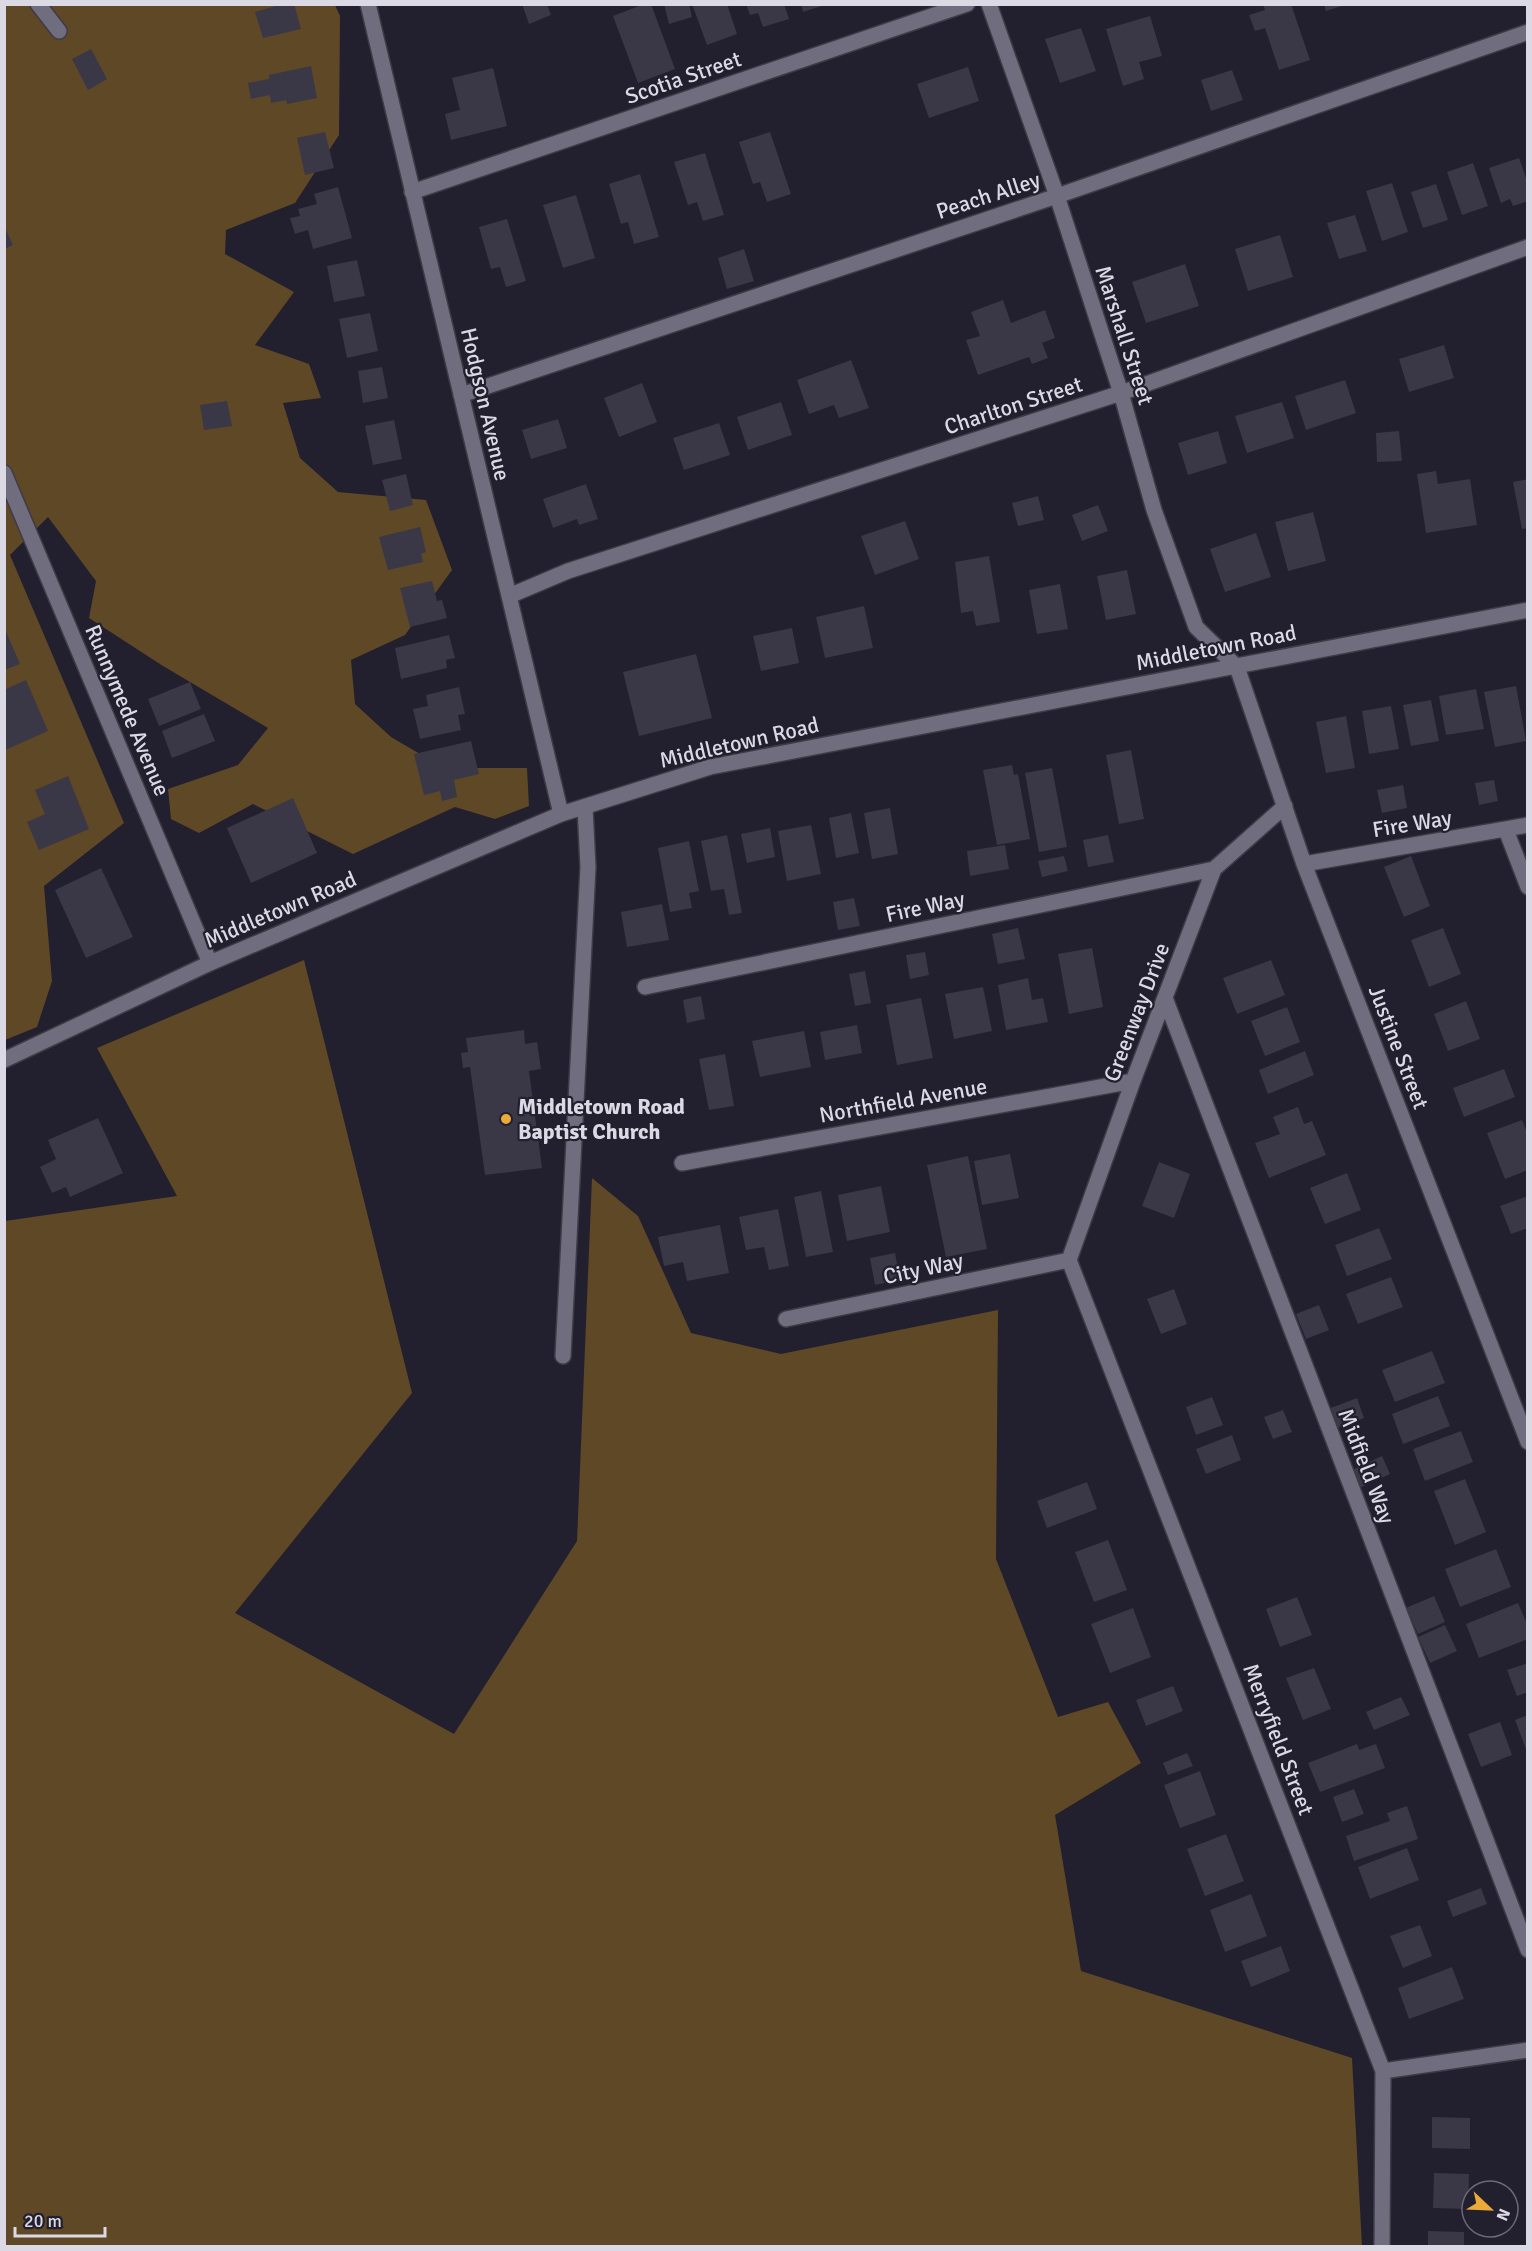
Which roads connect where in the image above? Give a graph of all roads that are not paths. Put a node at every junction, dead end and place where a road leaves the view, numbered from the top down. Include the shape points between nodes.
1 (38, 4) edge
2 (368, 4) edge
3 (968, 4) edge
4 (989, 4) edge
5 (59, 31) dead end
6 (1527, 32) edge
7 (412, 192) junction
8 (1057, 196) junction
9 (1527, 247) edge
10 (1122, 393) junction
11 (461, 394) junction
12 (4, 473) edge
13 (509, 596) junction
14 (1527, 610) edge
15 (1237, 667) junction
16 (1285, 806) junction
17 (585, 807) junction
18 (561, 814) junction
19 (1527, 825) edge
20 (1506, 830) junction
21 (1304, 864) junction
22 (1214, 869) junction
23 (1527, 887) edge
24 (210, 963) junction
25 (645, 987) dead end
26 (1165, 998) junction
27 (4, 1060) edge
28 (1133, 1081) junction
29 (682, 1163) dead end
30 (1069, 1260) junction
31 (786, 1319) dead end
32 (563, 1356) dead end
33 (1522, 1409) edge
34 (1527, 1442) edge
35 (1527, 1950) edge
36 (1527, 2050) edge
37 (1383, 2071) junction
38 (1382, 2247) edge

1 - 5 street
2 - 7 street, Hodgson Avenue
3 - 7 street, Scotia Street
4 - 8 street, Marshall Street
6 - 8 street, Peach Alley
7 - 11 street, Hodgson Avenue
8 - 10 street, Marshall Street
8 - 11 street, Peach Alley
9 - 10 street, Charlton Street
10 - 13 street, Charlton Street via 568,571
10 - 15 street, Marshall Street via 1154,510 1196,627
11 - 13 street, Hodgson Avenue
12 - 24 street, Runnymede Avenue
13 - 18 street, Hodgson Avenue
14 - 15 street, Middletown Road
15 - 16 street, Justine Street
15 - 17 street, Middletown Road via 710,767
16 - 21 street, Justine Street
16 - 22 street, Greenway Drive
17 - 18 street, Middletown Road
17 - 32 street via 588,867
18 - 24 street, Middletown Road
19 - 20 street, Fire Way
20 - 21 street, Fire Way
20 - 23 street
21 - 33 street, Justine Street
22 - 25 street, Fire Way
22 - 26 street, Greenway Drive
24 - 27 street, Middletown Road
26 - 28 street, Greenway Drive
26 - 35 street, Midfield Way
28 - 29 street, Northfield Avenue
28 - 30 street, Greenway Drive
30 - 31 street, City Way
30 - 37 street, Merryfield Street
33 - 34 street, Justine Street
36 - 37 street
37 - 38 street, Merryfield Street

